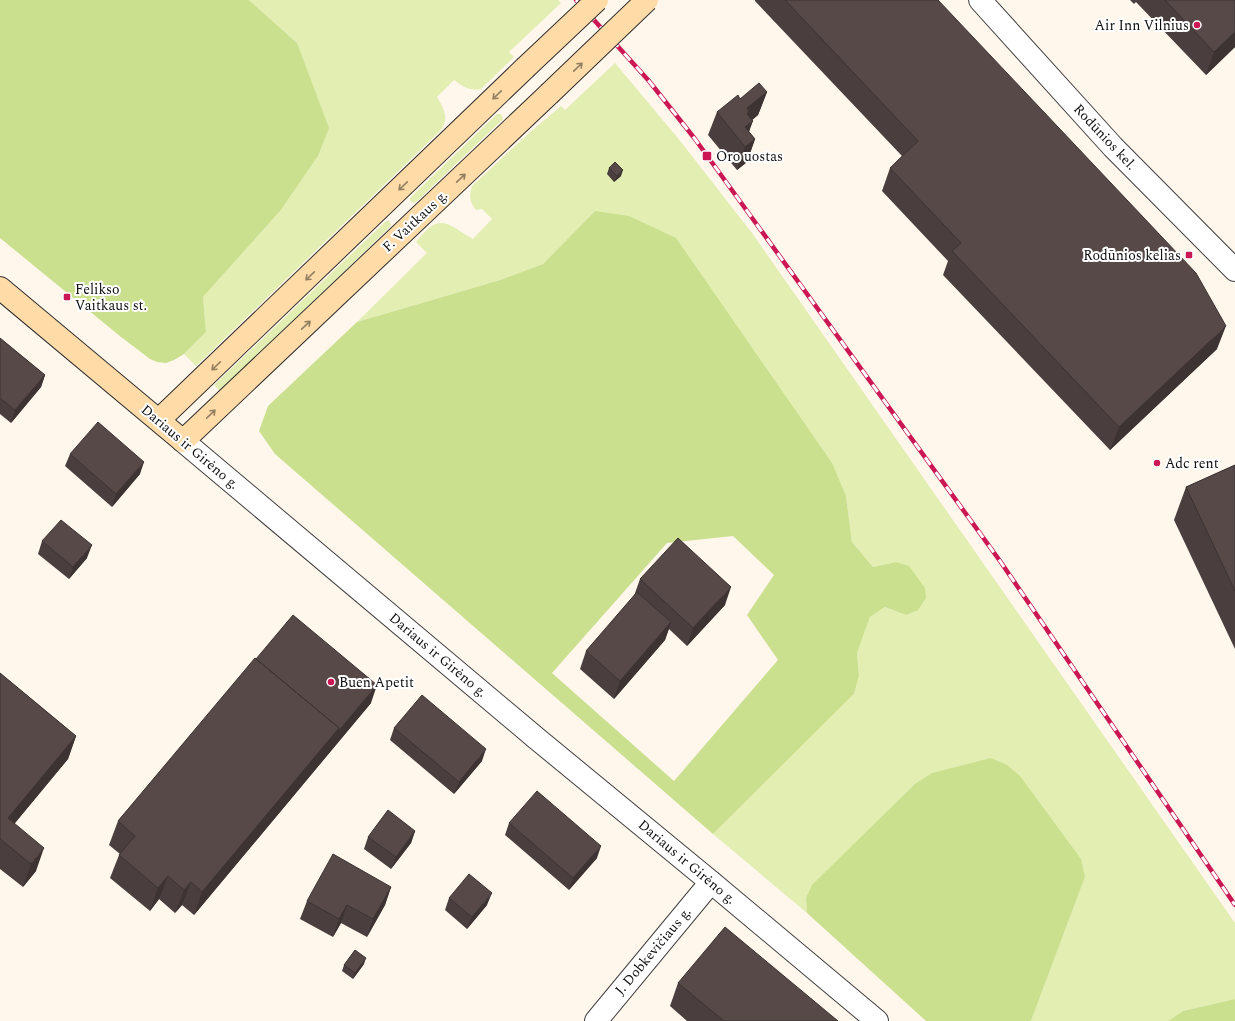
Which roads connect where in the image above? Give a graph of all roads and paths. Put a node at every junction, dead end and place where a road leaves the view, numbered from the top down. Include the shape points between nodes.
1 (596, 0) edge
2 (647, 0) edge
3 (980, 0) edge
4 (1235, 270) edge
5 (0, 288) edge
6 (159, 420) junction
7 (183, 441) junction
8 (711, 882) junction
9 (596, 1021) edge
10 (877, 1021) edge

1 -> 6 main road, bridge
7 -> 2 main road, F. Vaitkaus g., bridge
3 - 4 street, Rodūnios kel. via 1114,147
5 - 6 main road, Dariaus ir Girėno g.
6 - 7 main road, Dariaus ir Girėno g.
7 - 8 street, Dariaus ir Girėno g.
8 - 9 street, J. Dobkevičiaus g.
8 - 10 street, Dariaus ir Girėno g.

